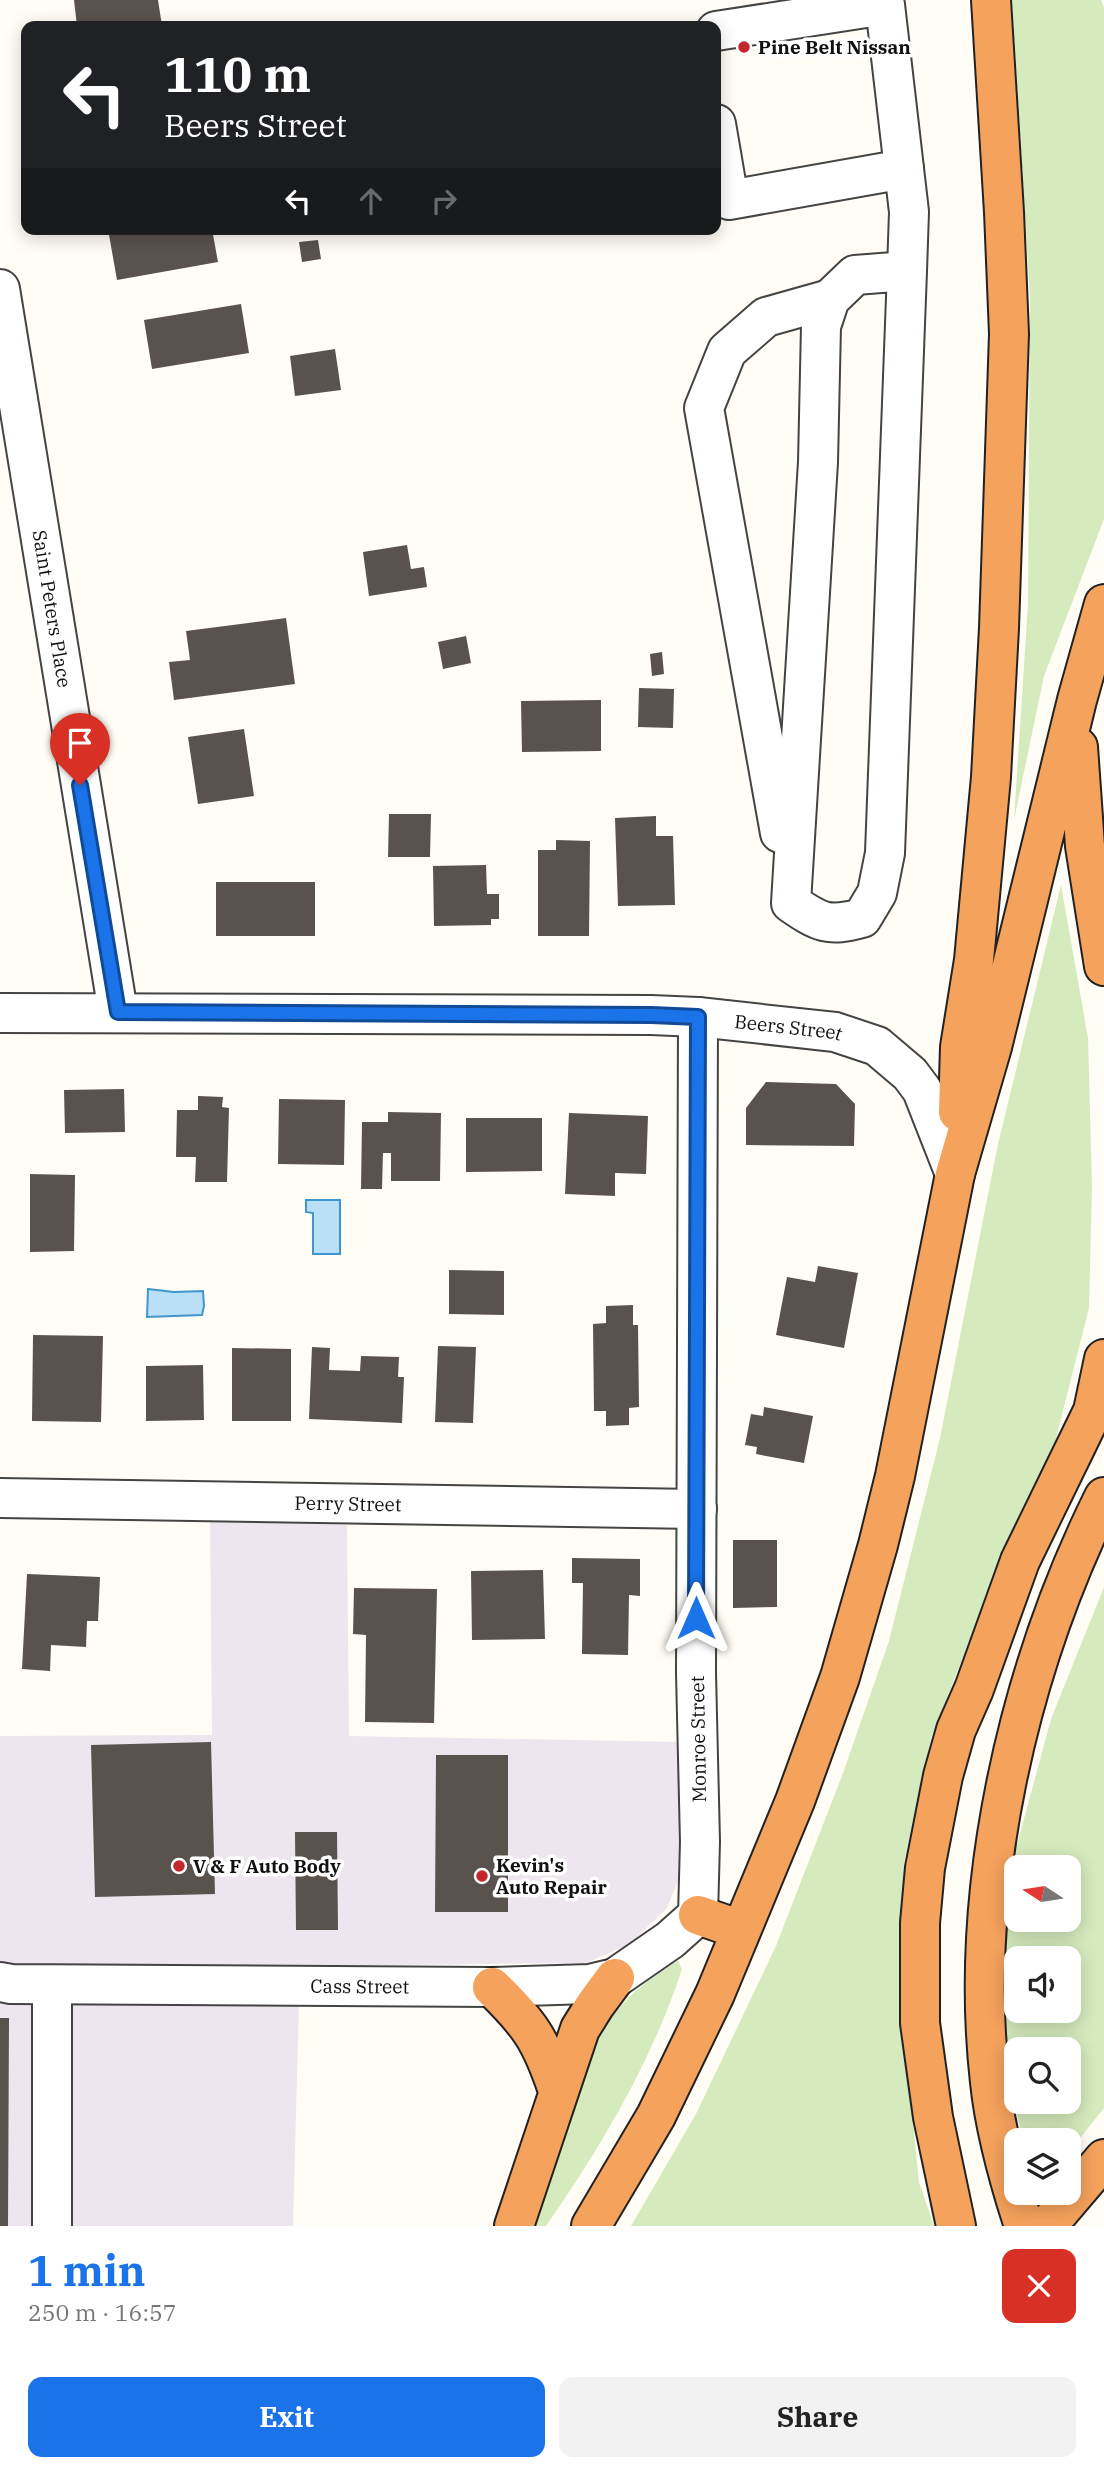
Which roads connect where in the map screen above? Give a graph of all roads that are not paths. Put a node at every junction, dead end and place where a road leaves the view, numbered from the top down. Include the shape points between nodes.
1 (991, 0) edge
2 (895, 2) edge
3 (721, 30) edge
4 (721, 153) edge
5 (904, 169) junction
6 (907, 271) junction
7 (0, 289) edge
8 (830, 299) junction
9 (1104, 604) edge
10 (1077, 700) junction
11 (791, 897) junction
12 (1104, 966) edge
13 (118, 1012) junction
14 (0, 1013) edge
15 (698, 1017) junction
16 (955, 1174) junction
17 (1104, 1359) edge
18 (1104, 1434) edge
19 (1104, 1497) edge
20 (0, 1498) edge
21 (697, 1509) junction
22 (974, 1689) junction
23 (698, 1915) junction
24 (741, 1930) junction
25 (615, 1978) junction
26 (0, 1982) edge
27 (52, 1984) junction
28 (492, 1987) junction
29 (558, 2091) junction
30 (1104, 2159) edge
31 (52, 2226) edge
32 (514, 2226) edge
33 (591, 2226) edge
34 (956, 2226) edge
35 (1024, 2226) edge
36 (1047, 2226) edge

1 - 16 highway via 1009,347 990,777 974,960 960,1047
2 - 3 street
2 - 5 street
4 - 5 street via 729,200
5 - 6 street via 909,212
6 - 8 street via 855,275
6 - 11 street via 885,853 877,893 862,919 838,925 811,917 791,904
7 - 13 street, Saint Peters Place
8 - 11 street via 821,326 818,462
8 - 11 street via 766,317 737,342 727,351 704,408
9 - 10 highway
10 - 12 highway via 1085,846
10 - 16 highway via 992,1047
13 - 14 street, Beers Street
13 - 15 street, Beers Street
15 - 16 street, Beers Street via 835,1032 877,1046 922,1090
15 - 21 street, Monroe Street
16 - 24 highway via 909,1413 859,1612 817,1741
17 - 22 highway via 1093,1411 1020,1561
18 - 22 highway
19 - 35 highway via 1031,1682 996,1838 986,1940 990,2083 1005,2162
20 - 21 street, Perry Street
21 - 23 street, Monroe Street
22 - 34 highway via 943,1776 920,1923 920,2023 933,2117
23 - 24 highway
23 - 25 street, Cass Street
24 - 33 highway via 661,2105
25 - 28 street, Cass Street via 579,1985
25 - 29 highway via 580,2029
26 - 27 street, Cass Street
27 - 28 street, Cass Street
27 - 31 street
28 - 29 highway via 528,2023
29 - 32 highway
30 - 36 highway

